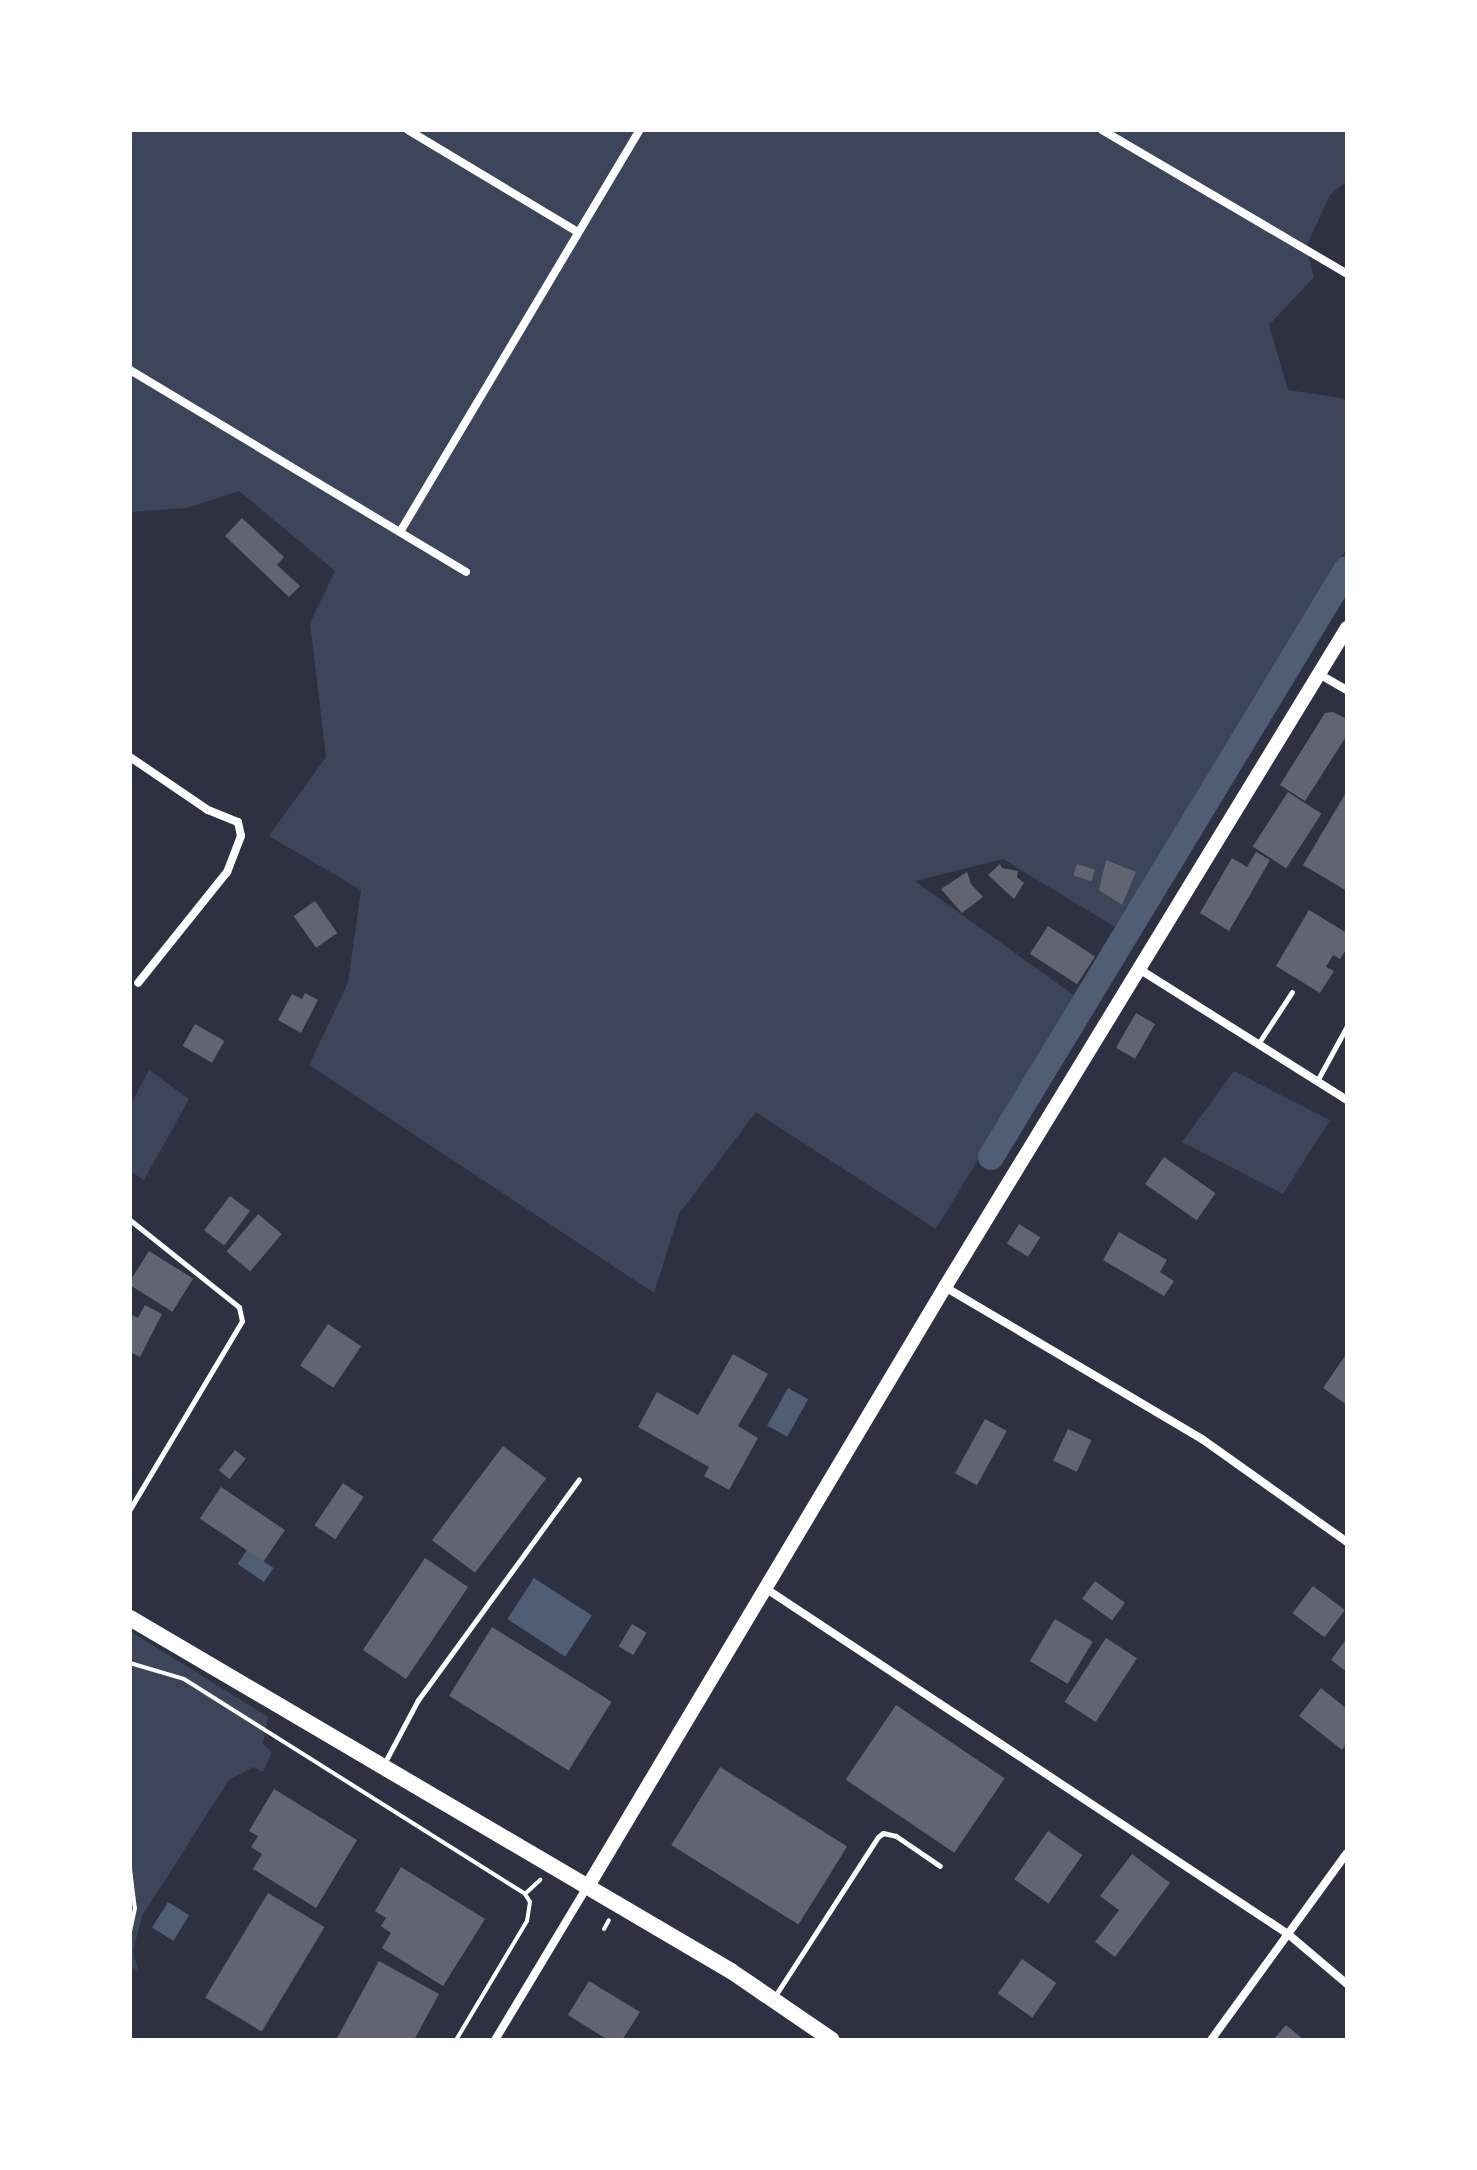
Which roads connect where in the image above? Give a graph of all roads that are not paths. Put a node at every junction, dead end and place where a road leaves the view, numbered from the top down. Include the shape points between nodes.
1 (408, 130) edge
2 (640, 130) edge
3 (1102, 130) edge
4 (578, 232) junction
5 (1347, 274) edge
6 (130, 370) edge
7 (400, 532) junction
8 (466, 572) dead end
9 (1347, 628) edge
10 (1319, 674) junction
11 (1347, 690) edge
12 (130, 757) edge
13 (1139, 969) junction
14 (138, 983) dead end
15 (1292, 992) dead end
16 (1347, 1026) edge
17 (1258, 1044) junction
18 (1317, 1081) junction
19 (1347, 1100) edge
20 (130, 1220) edge
21 (945, 1287) junction
22 (579, 1479) dead end
23 (130, 1509) edge
24 (1347, 1542) edge
25 (765, 1587) junction
26 (130, 1618) edge
27 (383, 1767) junction
28 (1347, 1853) edge
29 (940, 1866) dead end
30 (588, 1886) junction
31 (1288, 1934) junction
32 (1347, 1984) edge
33 (774, 1998) junction
34 (495, 2040) edge
35 (832, 2040) edge
36 (1211, 2040) edge

1 - 4 street
2 - 4 street
3 - 5 street
4 - 7 street
6 - 7 street
7 - 8 street
9 - 10 street
10 - 11 street
10 - 13 street
12 - 14 street via 208,810 238,822 241,836 227,872
13 - 17 street
13 - 21 street
15 - 17 lane
16 - 18 lane
17 - 18 street
18 - 19 street
20 - 23 lane via 239,1307 242,1321
21 - 24 street via 1202,1439
21 - 25 street
22 - 27 lane via 418,1700
25 - 30 street
25 - 31 street
26 - 27 main road
27 - 30 main road
28 - 31 street
29 - 33 lane via 883,1833
30 - 33 main road
30 - 34 street
31 - 32 street
31 - 36 street
33 - 35 main road

